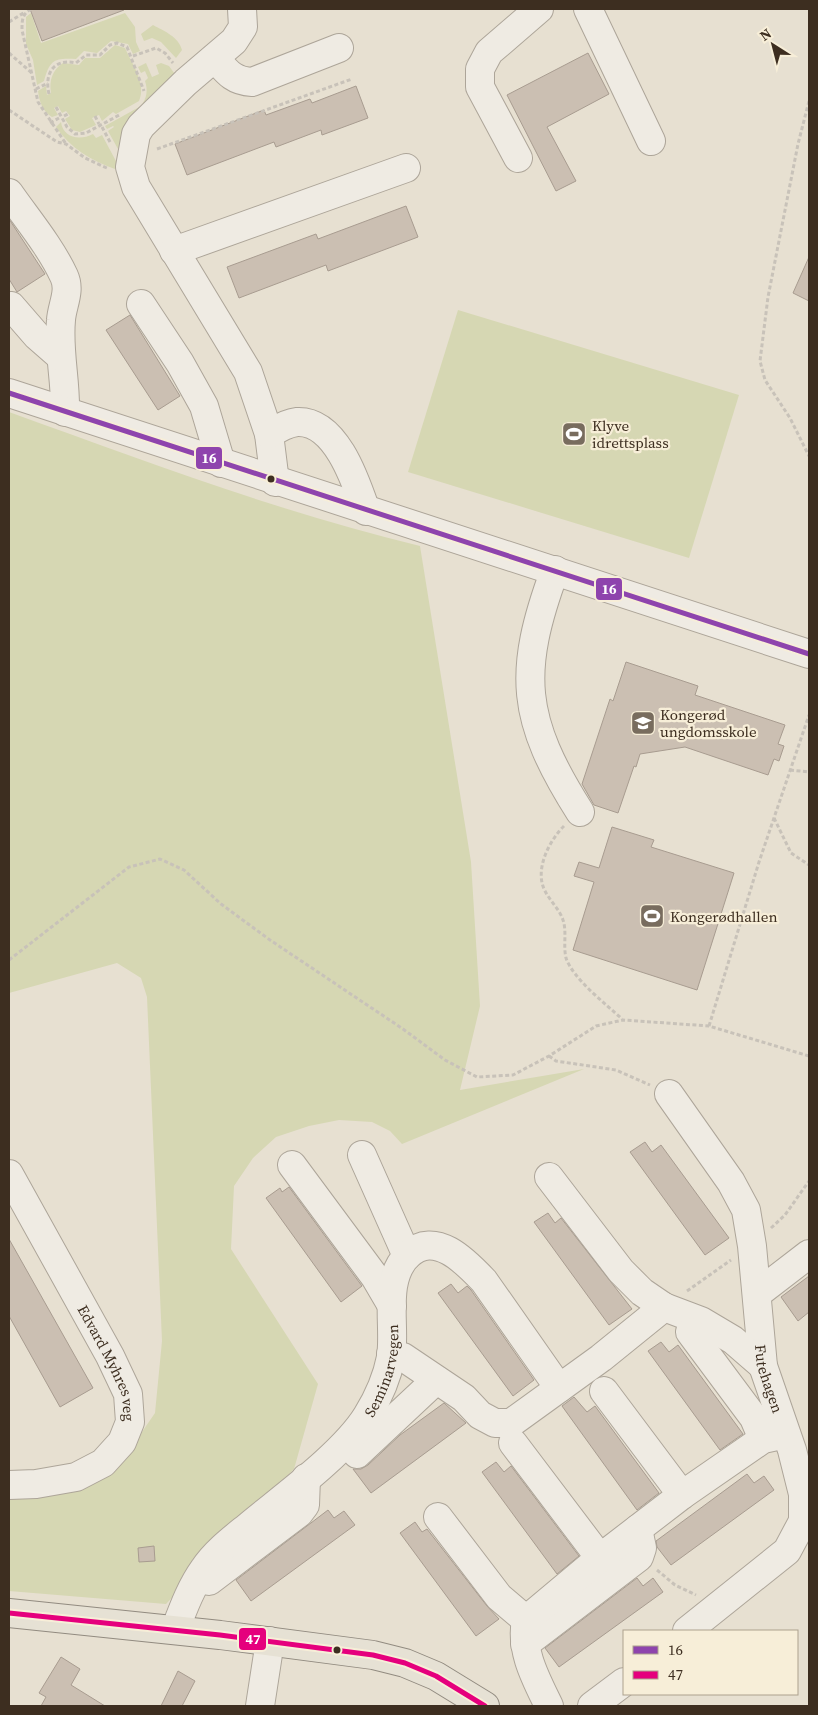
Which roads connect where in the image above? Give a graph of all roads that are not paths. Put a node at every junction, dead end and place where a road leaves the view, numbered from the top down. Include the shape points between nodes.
1 (242, 9) edge
2 (539, 9) edge
3 (588, 9) edge
4 (339, 48) dead end
5 (215, 58) junction
6 (651, 141) dead end
7 (518, 158) dead end
8 (406, 168) dead end
9 (9, 193) edge
10 (174, 251) junction
11 (140, 304) dead end
12 (11, 306) dead end
13 (61, 357) junction
14 (9, 393) edge
15 (66, 412) junction
16 (269, 434) junction
17 (220, 463) junction
18 (275, 482) junction
19 (366, 511) junction
20 (555, 570) junction
21 (809, 654) edge
22 (580, 812) road end
23 (669, 1094) road end
24 (362, 1155) dead end
25 (292, 1165) dead end
26 (9, 1174) edge
27 (549, 1177) dead end
28 (809, 1254) edge
29 (406, 1256) junction
30 (757, 1294) junction
31 (392, 1306) junction
32 (664, 1307) junction
33 (690, 1332) dead end
34 (391, 1354) junction
35 (763, 1366) junction
36 (436, 1380) junction
37 (559, 1388) junction
38 (604, 1391) dead end
39 (774, 1436) junction
40 (513, 1443) dead end
41 (357, 1454) dead end
42 (9, 1485) edge
43 (682, 1495) junction
44 (438, 1517) dead end
45 (638, 1529) junction
46 (798, 1548) edge
47 (600, 1558) junction
48 (9, 1613) edge
49 (175, 1630) junction
50 (688, 1630) edge
51 (526, 1632) junction
52 (270, 1641) junction
53 (623, 1683) edge
54 (260, 1706) edge
55 (485, 1706) edge
56 (548, 1706) edge
57 (592, 1706) edge

1 - 5 street via 244,22 240,32
2 - 7 street via 489,52 480,69 480,86
3 - 6 street
4 - 5 street via 252,82 239,81
5 - 10 street via 141,126 133,141 131,166
8 - 10 street
9 - 13 street via 43,240 64,277 67,292 61,320
10 - 16 street via 248,372
11 - 17 street via 180,363 204,406
12 - 13 street
13 - 15 street
14 - 15 street
15 - 17 street
16 - 18 street
16 - 19 street via 297,422 320,428 344,458
17 - 18 street
18 - 19 street
19 - 20 street
20 - 21 street
20 - 22 street via 534,637 529,688 535,724 564,788
23 - 30 street, Futehagen via 731,1182 746,1210
24 - 29 street
25 - 31 street via 375,1277
26 - 42 street, Edvard Myhres veg via 110,1356 128,1394 130,1422 122,1442 103,1463 76,1477
27 - 32 street via 621,1271 642,1292
28 - 30 street
29 - 31 street, Seminarvegen via 394,1279
29 - 37 street via 429,1246 456,1254 484,1281
30 - 35 street, Futehagen
31 - 34 street, Seminarvegen
32 - 35 street via 700,1320 725,1335
32 - 37 street
33 - 39 street via 754,1418
34 - 36 street via 403,1358
34 - 49 street, Seminarvegen via 388,1374 366,1417 339,1448 223,1547 204,1568
35 - 39 street, Futehagen
36 - 37 street via 495,1423 511,1423
36 - 41 street
38 - 43 street
39 - 43 street
39 - 46 street, Futehagen via 803,1494
40 - 47 street
43 - 45 street
44 - 51 street
45 - 47 street
45 - 51 street via 642,1548 639,1557
46 - 50 street, Futehagen
47 - 51 street
48 - 49 main road
49 - 52 main road
51 - 56 street via 529,1663
52 - 54 street
52 - 55 main road via 373,1655 405,1663 436,1676
53 - 57 street

